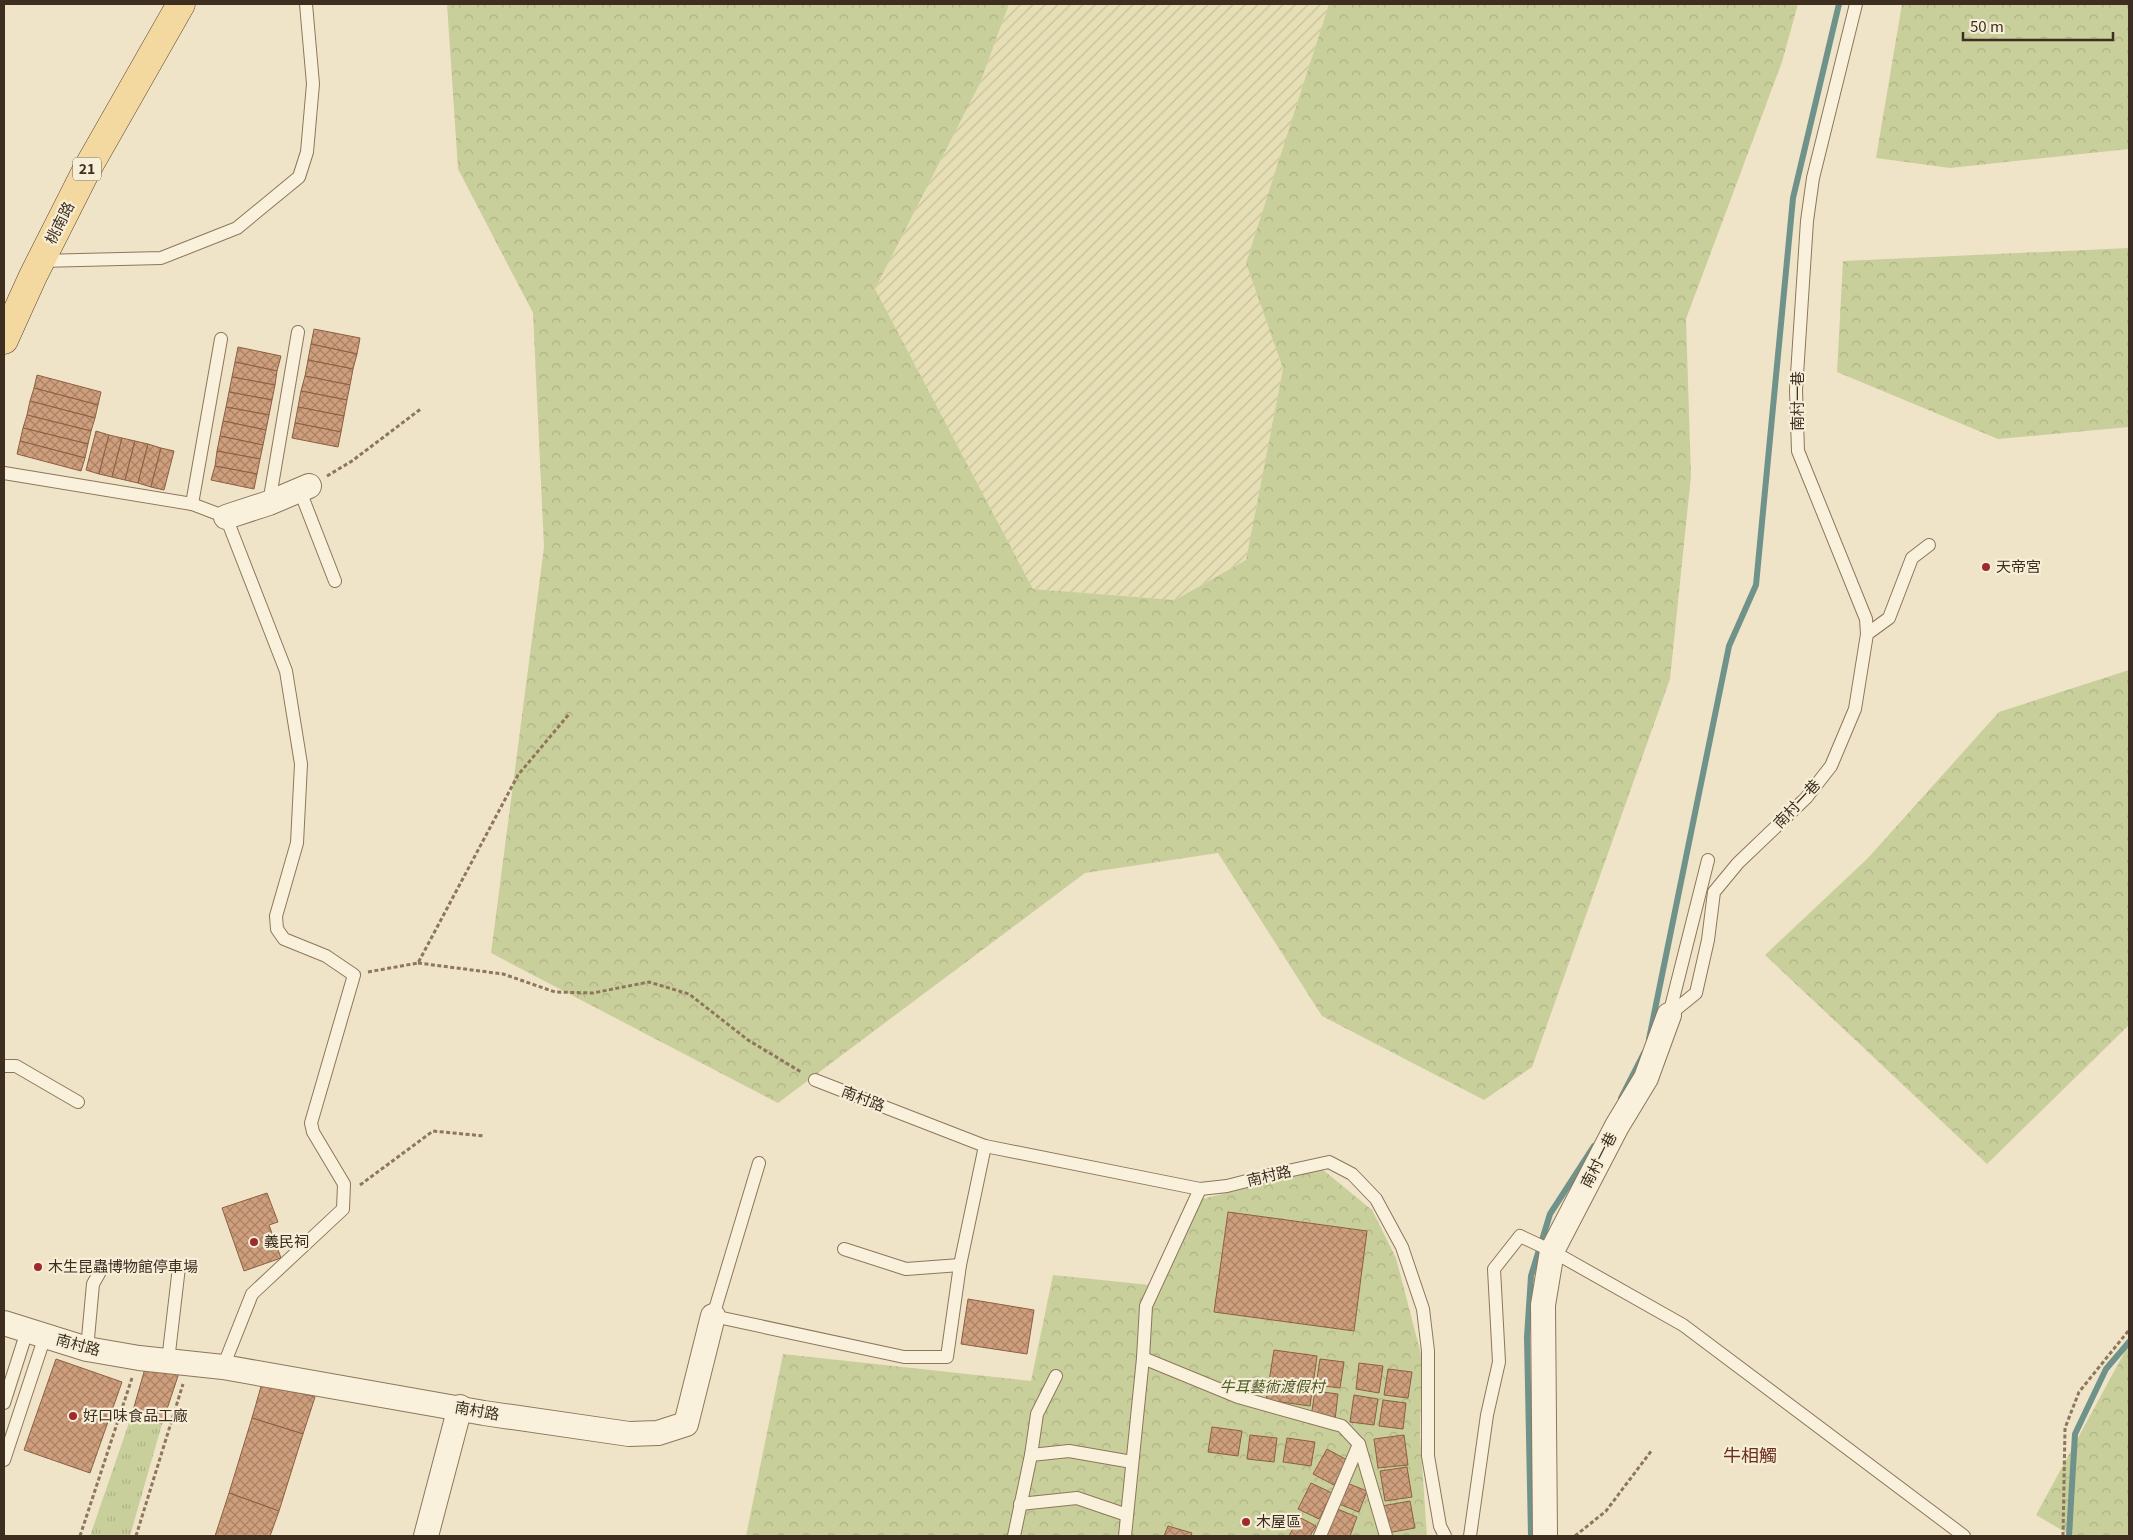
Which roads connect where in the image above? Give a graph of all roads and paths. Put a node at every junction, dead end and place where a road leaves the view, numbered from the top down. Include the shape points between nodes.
1 (181, 4) edge
2 (306, 4) edge
3 (1856, 4) edge
4 (40, 261) junction
5 (298, 332) dead end
6 (221, 339) dead end
7 (4, 340) edge
8 (422, 408) dead end
9 (4, 473) edge
10 (305, 489) junction
11 (269, 503) junction
12 (192, 504) junction
13 (226, 517) junction
14 (1929, 545) dead end
15 (335, 581) dead end
16 (1867, 634) junction
17 (570, 713) dead end
18 (1708, 860) dead end
19 (418, 964) junction
20 (354, 975) junction
21 (1670, 1015) junction
22 (4, 1066) edge
23 (815, 1080) joint
24 (78, 1102) dead end
25 (484, 1136) dead end
26 (985, 1146) junction
27 (759, 1163) dead end
28 (1200, 1189) junction
29 (344, 1197) junction
30 (844, 1249) dead end
31 (1552, 1251) junction
32 (960, 1265) junction
33 (179, 1267) dead end
34 (102, 1268) dead end
35 (713, 1316) junction
36 (4, 1324) edge
37 (2129, 1330) edge
38 (36, 1334) junction
39 (87, 1349) junction
40 (139, 1358) junction
41 (1143, 1358) junction
42 (179, 1362) junction
43 (224, 1367) junction
44 (1056, 1376) dead end
45 (4, 1403) edge
46 (460, 1407) junction
47 (1359, 1444) junction
48 (1652, 1450) dead end
49 (1031, 1456) junction
50 (4, 1460) edge
51 (1132, 1462) junction
52 (1020, 1504) junction
53 (1127, 1515) junction
54 (80, 1536) edge
55 (136, 1536) edge
56 (426, 1536) edge
57 (1014, 1536) edge
58 (1124, 1536) edge
59 (1320, 1536) edge
60 (1386, 1536) edge
61 (1445, 1536) edge
62 (1470, 1536) edge
63 (1545, 1536) edge
64 (1574, 1536) edge
65 (1964, 1536) edge
66 (2062, 1536) edge

1 - 4 main road, 桃南路 / 21 via 87,169
2 - 4 lane via 313,84 307,152 299,177 237,228 161,258
3 - 16 lane, 南村一巷 via 1813,178 1807,221 1796,390 1798,451 1866,619
4 - 7 main road, 桃南路 / 21
5 - 11 lane
6 - 12 lane
8 - 10 path via 352,461
9 - 12 lane
10 - 11 street
10 - 15 lane
11 - 13 street
12 - 13 lane
13 - 20 lane via 286,671 301,764 297,843 276,916 277,930 284,939 326,956
14 - 16 lane via 1912,558 1888,618
16 - 21 lane, 南村一巷 via 1855,709 1830,766 1806,798 1738,863 1714,892 1708,940 1696,992
17 - 19 path via 518,775
18 - 21 lane
19 - 20 path
19 - 23 path via 503,974 555,992 593,993 649,982 689,994 748,1040
20 - 29 lane via 311,1123 313,1132 344,1184
21 - 31 street, 南村一巷 via 1646,1078 1617,1126
22 - 24 lane via 16,1066
23 - 26 lane, 南村路
25 - 29 path via 433,1131
26 - 28 lane, 南村路
26 - 32 lane
27 - 35 lane, 南村路
28 - 41 lane via 1146,1306
28 - 61 lane, 南村路 via 1329,1162 1352,1174 1376,1199 1402,1247 1422,1310 1428,1351 1428,1456 1440,1526
29 - 43 lane via 343,1209 252,1294
30 - 32 lane via 906,1269
31 - 62 lane via 1520,1236 1494,1269 1499,1362
31 - 63 street, 南村一巷 via 1542,1305
31 - 65 lane via 1682,1325
32 - 35 lane via 947,1357 904,1357
33 - 42 lane
34 - 39 lane via 93,1284
35 - 46 street, 南村路 via 686,1424 658,1433 629,1434
36 - 38 street, 南村路
37 - 66 path via 2079,1392 2065,1428
38 - 39 street, 南村路
38 - 45 lane
38 - 50 lane
39 - 40 street, 南村路
40 - 42 street, 南村路
40 - 54 path
41 - 47 lane via 1238,1398 1342,1426
41 - 51 lane
42 - 43 street, 南村路
42 - 55 path
43 - 46 street, 南村路
44 - 49 lane via 1037,1414
46 - 56 street
47 - 59 lane
47 - 60 lane
48 - 64 path via 1606,1511
49 - 51 lane via 1069,1451
49 - 52 lane
51 - 53 lane
52 - 53 lane via 1076,1498
52 - 57 lane
53 - 58 lane

